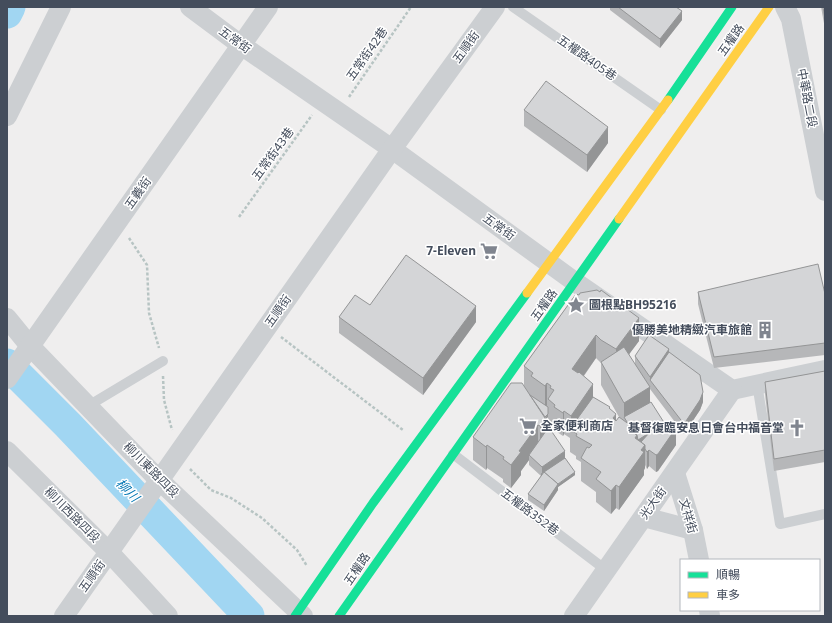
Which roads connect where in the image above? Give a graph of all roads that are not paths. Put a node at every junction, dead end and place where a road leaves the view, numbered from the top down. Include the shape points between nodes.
1 (61, 7) edge
2 (190, 7) edge
3 (268, 7) edge
4 (495, 7) edge
5 (513, 7) edge
6 (732, 7) edge
7 (769, 7) edge
8 (785, 7) edge
9 (241, 45) junction
10 (661, 110) junction
11 (7, 116) edge
12 (392, 149) junction
13 (825, 191) edge
14 (548, 263) junction
15 (575, 282) junction
16 (7, 318) edge
17 (25, 353) junction
18 (163, 361) dead end
19 (825, 370) edge
20 (7, 379) edge
21 (757, 384) junction
22 (732, 390) junction
23 (88, 406) junction
24 (7, 451) edge
25 (453, 454) junction
26 (675, 473) junction
27 (153, 487) junction
28 (825, 514) edge
29 (644, 517) junction
30 (693, 530) junction
31 (113, 545) junction
32 (699, 559) edge
33 (606, 570) junction
34 (299, 615) edge
35 (64, 616) edge
36 (168, 616) edge
37 (339, 616) edge
38 (574, 616) edge

1 - 11 street
2 - 9 street, 五常街
3 - 9 street, 五義街
4 - 12 street, 五順街
5 - 10 lane, 五權路405巷
6 - 10 main road, 五權路
7 - 15 main road, 五權路
8 - 13 street, 中華路二段 via 791,19
9 - 12 street, 五常街
9 - 17 street, 五義街
10 - 14 main road, 五權路
12 - 14 street, 五常街
12 - 27 street, 五順街
14 - 15 street, 五常街
14 - 34 main road, 五權路 via 373,503
15 - 22 street, 五常街
15 - 25 main road, 五權路
16 - 17 street, 柳川東路四段
17 - 20 street, 五義街
17 - 23 street, 柳川東路四段
18 - 23 lane
19 - 21 street
21 - 22 street
21 - 28 lane via 780,524
22 - 26 street, 光大街
23 - 27 street, 柳川東路四段
24 - 31 street, 柳川西路四段
25 - 33 lane, 五權路352巷
25 - 37 main road, 五權路
26 - 29 street, 光大街
26 - 30 street, 文祥街
27 - 31 street, 五順街
27 - 34 street, 柳川東路四段
29 - 30 street
29 - 33 street, 光大街
30 - 32 street, 文祥街
31 - 35 street, 五順街
31 - 36 street, 柳川西路四段
33 - 38 street, 光大街

